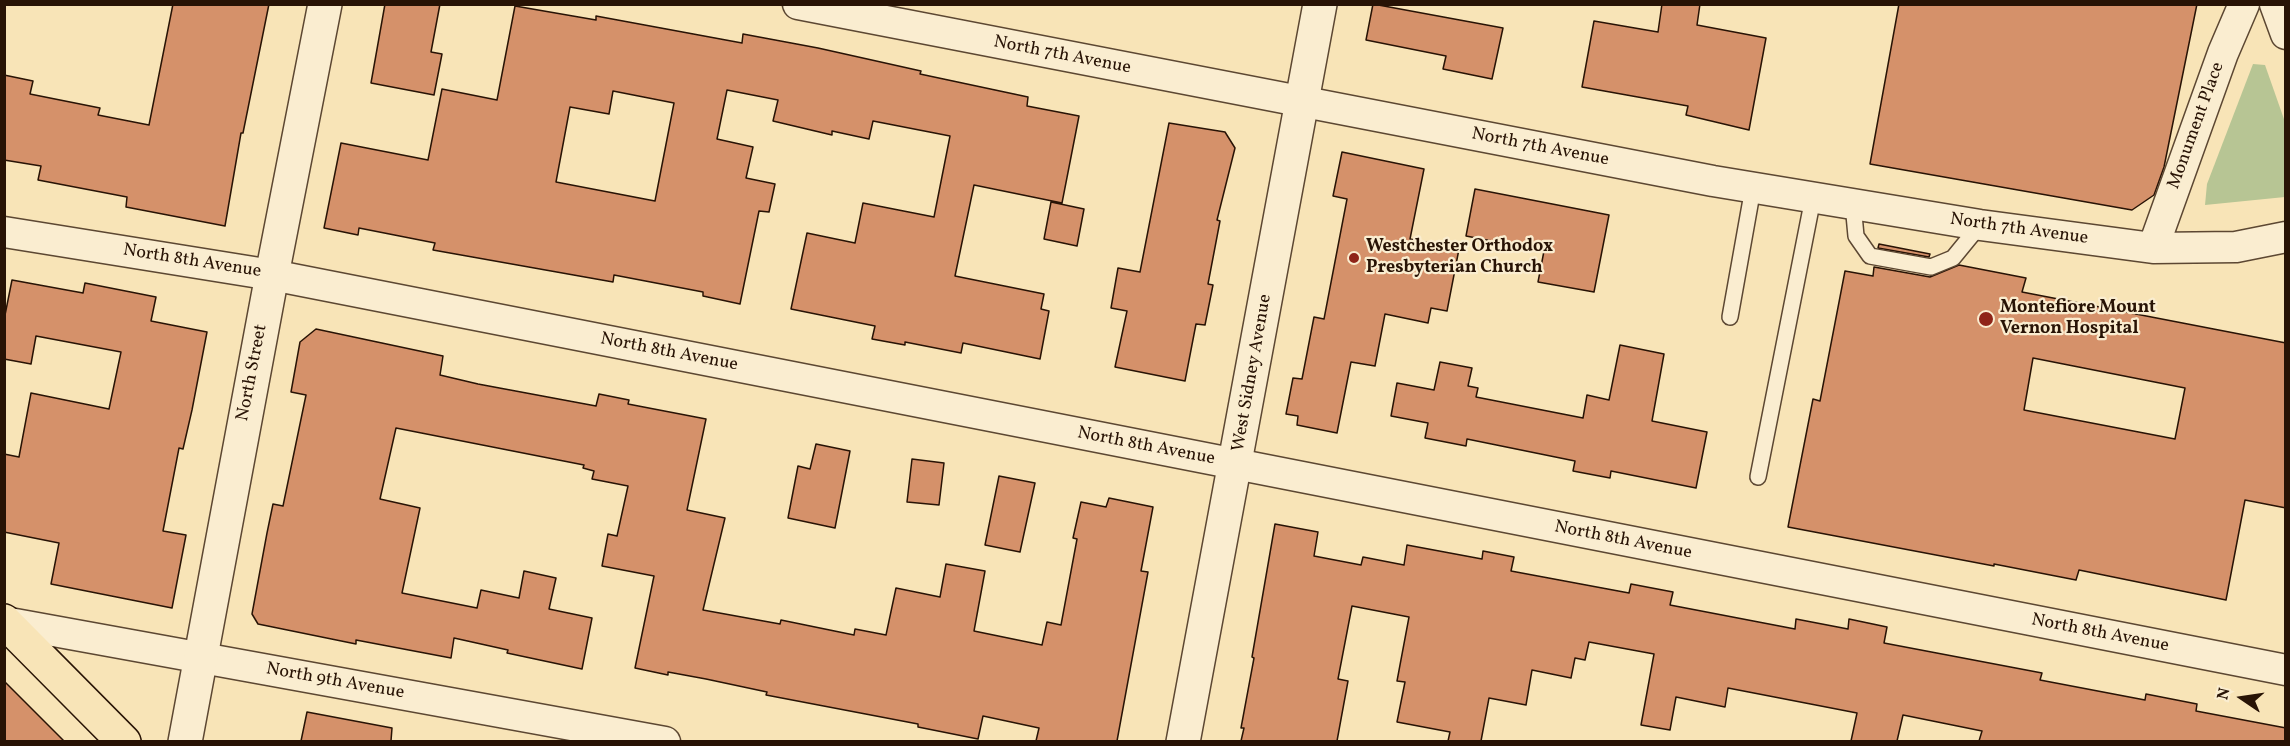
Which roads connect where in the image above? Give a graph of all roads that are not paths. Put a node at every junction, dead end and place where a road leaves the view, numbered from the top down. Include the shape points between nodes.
1 (325, 4) edge
2 (798, 4) edge
3 (1320, 4) edge
4 (2244, 4) edge
5 (2275, 4) edge
6 (2286, 34) edge
7 (1303, 103) junction
8 (1753, 188) junction
9 (1813, 198) junction
10 (1853, 204) junction
11 (1980, 225) junction
12 (4, 232) edge
13 (2286, 237) edge
14 (2153, 248) junction
15 (272, 275) junction
16 (1730, 317) dead end
17 (1236, 465) junction
18 (1758, 477) dead end
19 (5, 622) edge
20 (200, 658) junction
21 (2286, 670) edge
22 (124, 741) edge
23 (185, 741) edge
24 (664, 741) edge
25 (1184, 741) edge

1 - 15 street, North Street
2 - 7 street, North 7th Avenue
3 - 7 street, West Sidney Avenue
4 - 14 street, Monument Place
5 - 6 street
7 - 8 street, North 7th Avenue
7 - 17 street, West Sidney Avenue
8 - 9 street, North 7th Avenue
8 - 16 lane
9 - 10 street, North 7th Avenue
9 - 18 lane
10 - 11 street, North 7th Avenue
10 - 11 lane via 1856,236 1870,256 1931,267 1953,258
11 - 14 street, North 7th Avenue
12 - 15 street, North 8th Avenue
13 - 14 street, North 7th Avenue via 2236,247
15 - 17 street, North 8th Avenue
15 - 20 street, North Street
17 - 21 street, North 8th Avenue
17 - 25 street, West Sidney Avenue
19 - 20 street, North 9th Avenue
19 - 22 main road
20 - 23 street, North Street
20 - 24 street, North 9th Avenue

